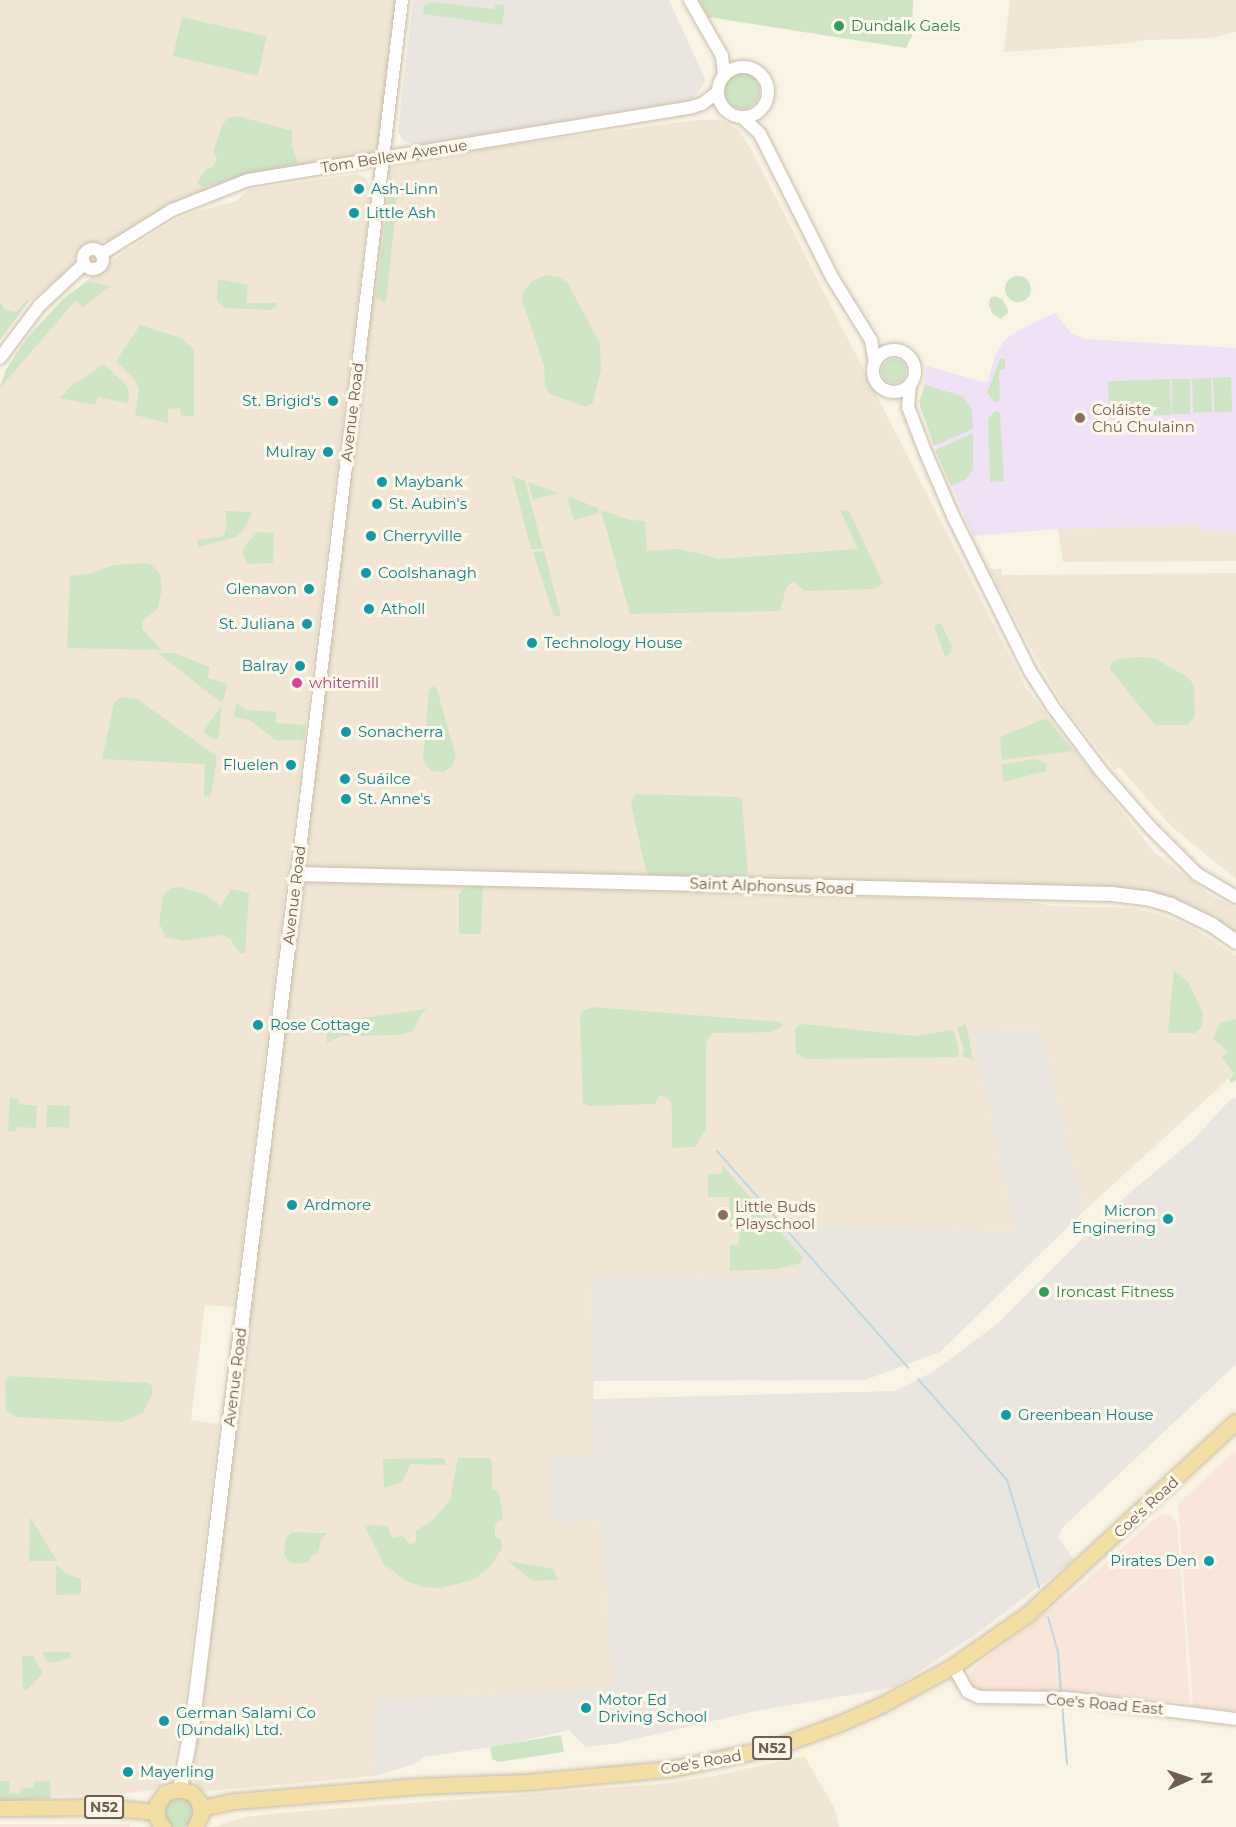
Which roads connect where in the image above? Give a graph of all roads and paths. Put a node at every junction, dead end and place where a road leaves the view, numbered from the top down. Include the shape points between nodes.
1 (402, 0) edge
2 (690, 0) edge
3 (722, 56) junction
4 (739, 67) junction
5 (724, 76) junction
6 (718, 92) junction
7 (702, 104) junction
8 (724, 109) junction
9 (759, 111) junction
10 (742, 117) junction
11 (760, 134) junction
12 (383, 158) junction
13 (871, 340) junction
14 (889, 350) junction
15 (0, 358) edge
16 (875, 362) junction
17 (910, 384) junction
18 (893, 392) junction
19 (908, 407) junction
20 (297, 874) junction
21 (1236, 897) edge
22 (1236, 942) edge
23 (1236, 1421) edge
24 (953, 1666) junction
25 (1236, 1719) edge
26 (180, 1789) junction
27 (0, 1808) edge
28 (201, 1808) junction
29 (156, 1812) junction
30 (163, 1827) edge
31 (195, 1827) edge

1 - 12 street, Avenue Road
2 - 3 street
3 - 4 street
3 - 5 street
4 - 5 street
4 - 9 street via 753,69 764,79 767,96
5 - 6 street
6 - 7 street, Tom Bellew Avenue
6 - 8 street
7 - 8 street, Tom Bellew Avenue
7 - 12 street, Tom Bellew Avenue
8 - 10 street
9 - 10 street
9 - 11 street
10 - 11 street
11 - 13 street via 833,279
12 - 15 street, Tom Bellew Avenue via 271,175 232,185 172,210 101,254 98,267 92,269 84,264 39,306
12 - 20 street, Avenue Road
13 - 14 street
13 - 16 street
14 - 16 street
14 - 17 street via 911,358 915,369
16 - 18 street via 876,382
17 - 18 street
17 - 19 street
18 - 19 street
19 - 21 street via 952,516 1030,671 1053,707 1101,771 1175,854 1201,876
20 - 22 main road, Saint Alphonsus Road via 1112,894 1171,905
20 - 26 main road, Avenue Road via 192,1727
23 - 24 main road, Coe's Road / N52 via 1047,1598
24 - 25 street, Coe's Road East via 968,1692 979,1697 1061,1698
24 - 28 main road, Coe's Road / N52 via 838,1724 775,1747 716,1761 626,1774 235,1801
26 - 28 main road via 192,1792
26 - 29 main road via 166,1792
27 - 29 main road, N52 via 104,1807
28 - 31 main road
29 - 30 main road

